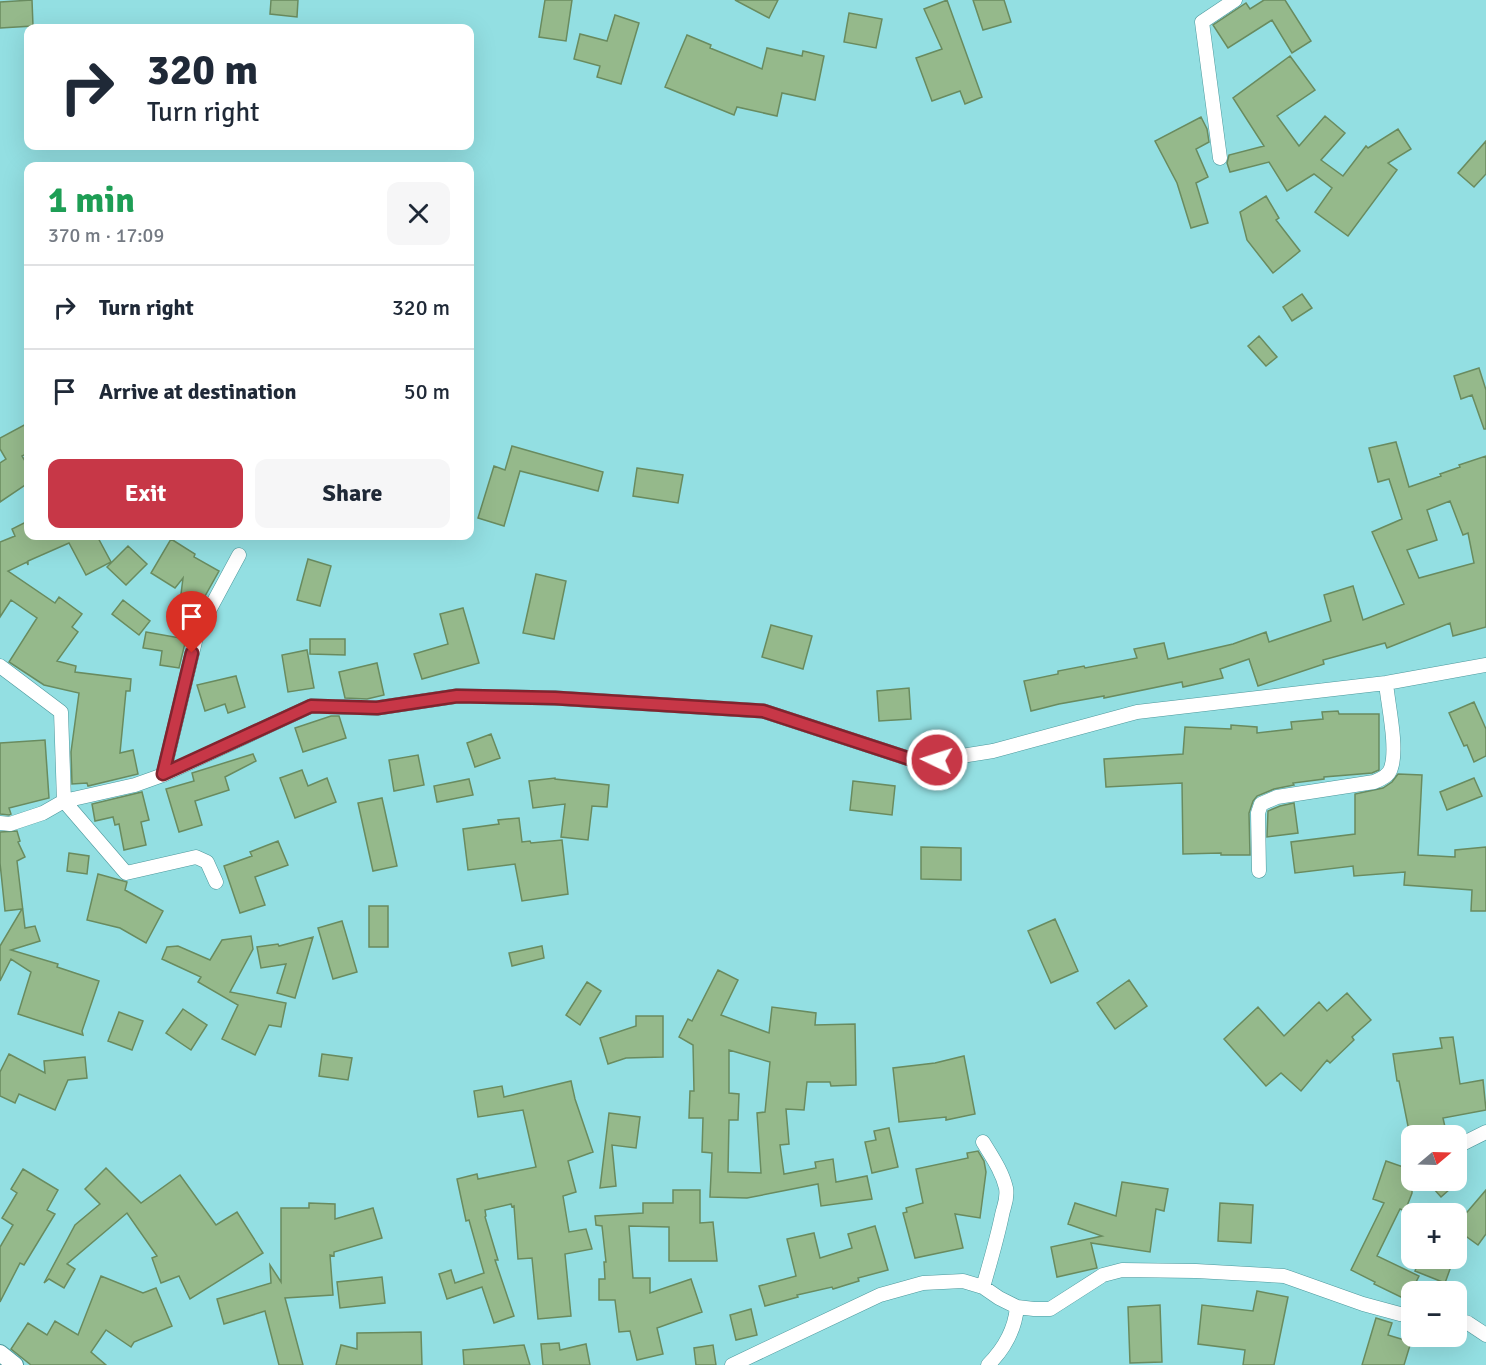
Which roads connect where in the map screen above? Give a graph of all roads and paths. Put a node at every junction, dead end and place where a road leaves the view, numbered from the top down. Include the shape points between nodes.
1 (1235, 0) edge
2 (1220, 158) dead end
3 (239, 555) dead end
4 (1486, 665) edge
5 (0, 666) edge
6 (1386, 683) junction
7 (163, 774) junction
8 (64, 801) junction
9 (0, 824) edge
10 (1259, 871) dead end
11 (216, 882) dead end
12 (1486, 1132) edge
13 (983, 1142) dead end
14 (1467, 1142) edge
15 (983, 1287) junction
16 (1017, 1307) junction
17 (1401, 1314) edge
18 (1467, 1323) edge
19 (1486, 1335) edge
20 (0, 1353) edge
21 (15, 1365) edge
22 (732, 1365) edge
23 (988, 1365) edge

1 - 2 street via 1202,21
3 - 7 street via 197,633
4 - 6 street
5 - 8 street via 62,712
6 - 7 street via 1137,712 993,751 937,760 913,760 763,711 457,696 377,708 311,706
6 - 10 street via 1393,750 1391,770 1374,782 1277,797 1261,804
7 - 8 street
8 - 9 street via 43,813
8 - 11 street via 126,873 196,857 207,862
12 - 14 street
13 - 15 street via 999,1168 1007,1201
15 - 16 street
15 - 22 street via 963,1281 923,1283 880,1295
16 - 17 street via 1050,1309 1103,1275 1147,1269 1284,1276 1363,1305
16 - 23 street via 1015,1324
18 - 19 street
20 - 21 street

